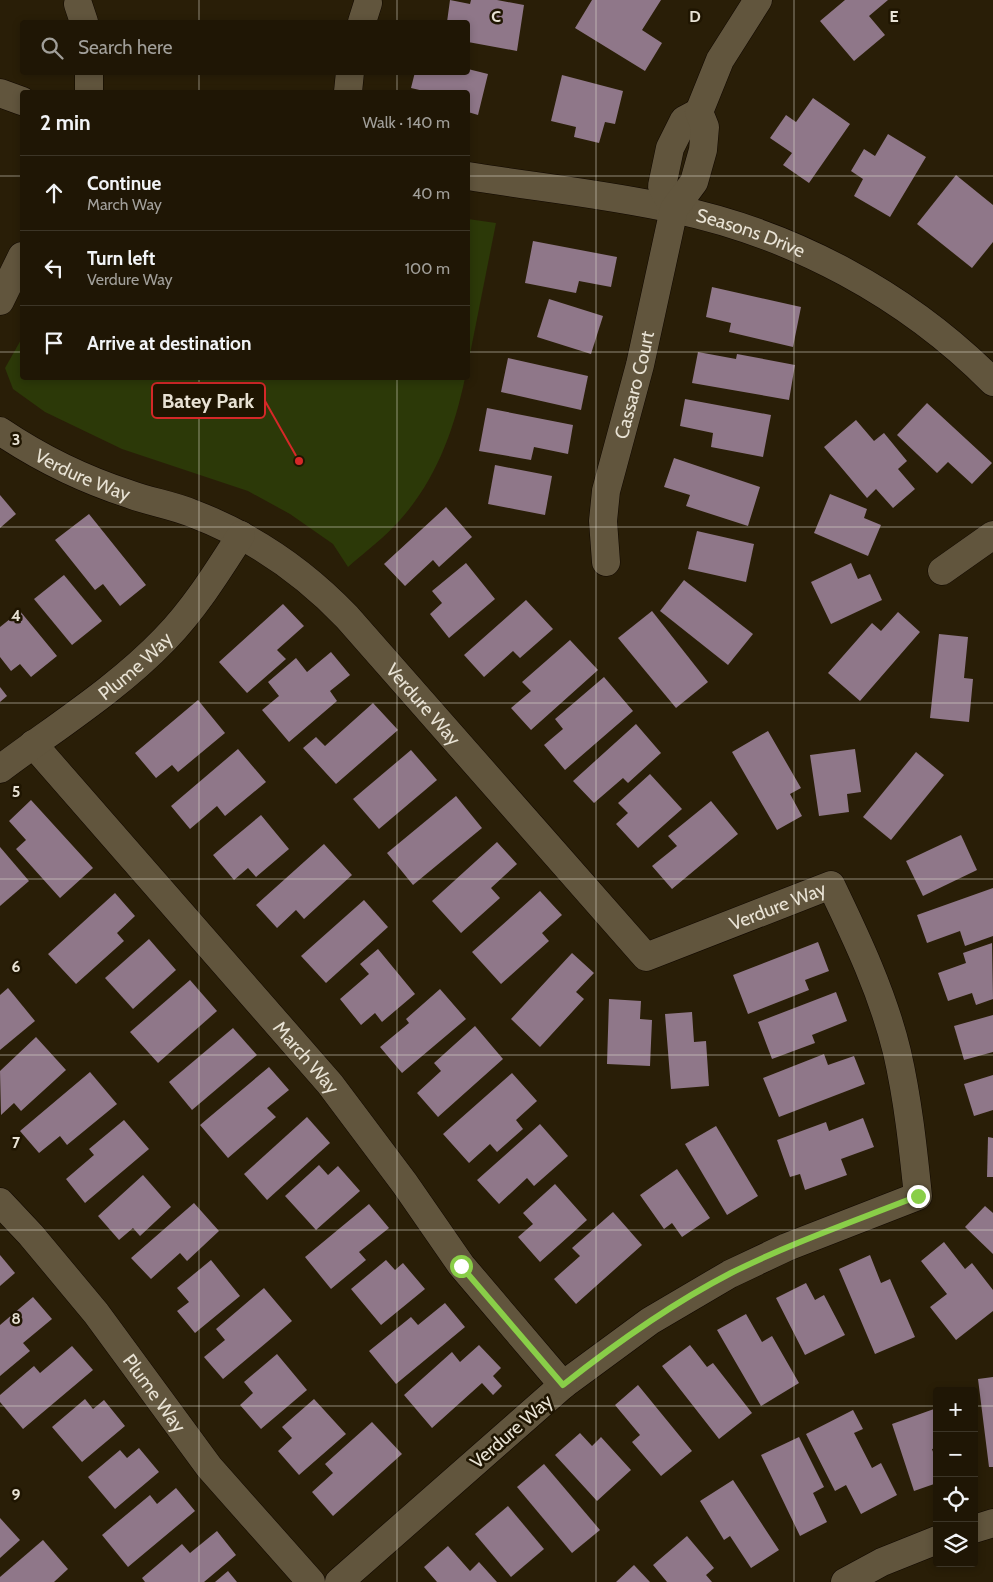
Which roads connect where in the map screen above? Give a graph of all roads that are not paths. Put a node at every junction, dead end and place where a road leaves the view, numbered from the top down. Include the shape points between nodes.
1 (758, 0) edge
2 (89, 75) edge
3 (350, 75) edge
4 (89, 90) edge
5 (348, 90) edge
6 (0, 94) edge
7 (20, 100) edge
8 (470, 176) edge
9 (674, 209) junction
10 (20, 260) edge
11 (0, 301) edge
12 (993, 382) edge
13 (0, 431) edge
14 (242, 535) junction
15 (993, 535) edge
16 (606, 562) dead end
17 (942, 571) dead end
18 (33, 744) junction
19 (0, 768) edge
20 (0, 1202) edge
21 (563, 1385) junction
22 (993, 1523) edge
23 (978, 1528) edge
24 (933, 1542) edge
25 (311, 1582) edge
26 (339, 1582) edge
27 (845, 1582) edge

1 - 9 street via 720,60 699,112 684,120 670,148 662,186
2 - 4 street
3 - 5 street
6 - 7 street
8 - 9 street, Seasons Drive
9 - 12 street, Seasons Drive via 750,230 804,251 864,282 920,318
9 - 16 street, Cassaro Court via 640,365 606,491 603,521
10 - 11 street
13 - 14 street, Verdure Way via 72,473 130,495 193,513
14 - 18 street, Plume Way via 206,590 166,638 119,681
14 - 21 street, Verdure Way via 298,571 347,617 646,957 831,886 862,948 897,1052 911,1123 918,1196 787,1247 730,1274 650,1321
15 - 17 street
18 - 19 street, Plume Way
18 - 21 street, March Way via 330,1084 461,1266
20 - 25 street, Plume Way via 31,1234 96,1313 209,1467
21 - 26 street, Verdure Way
22 - 23 street
24 - 27 street via 882,1562

